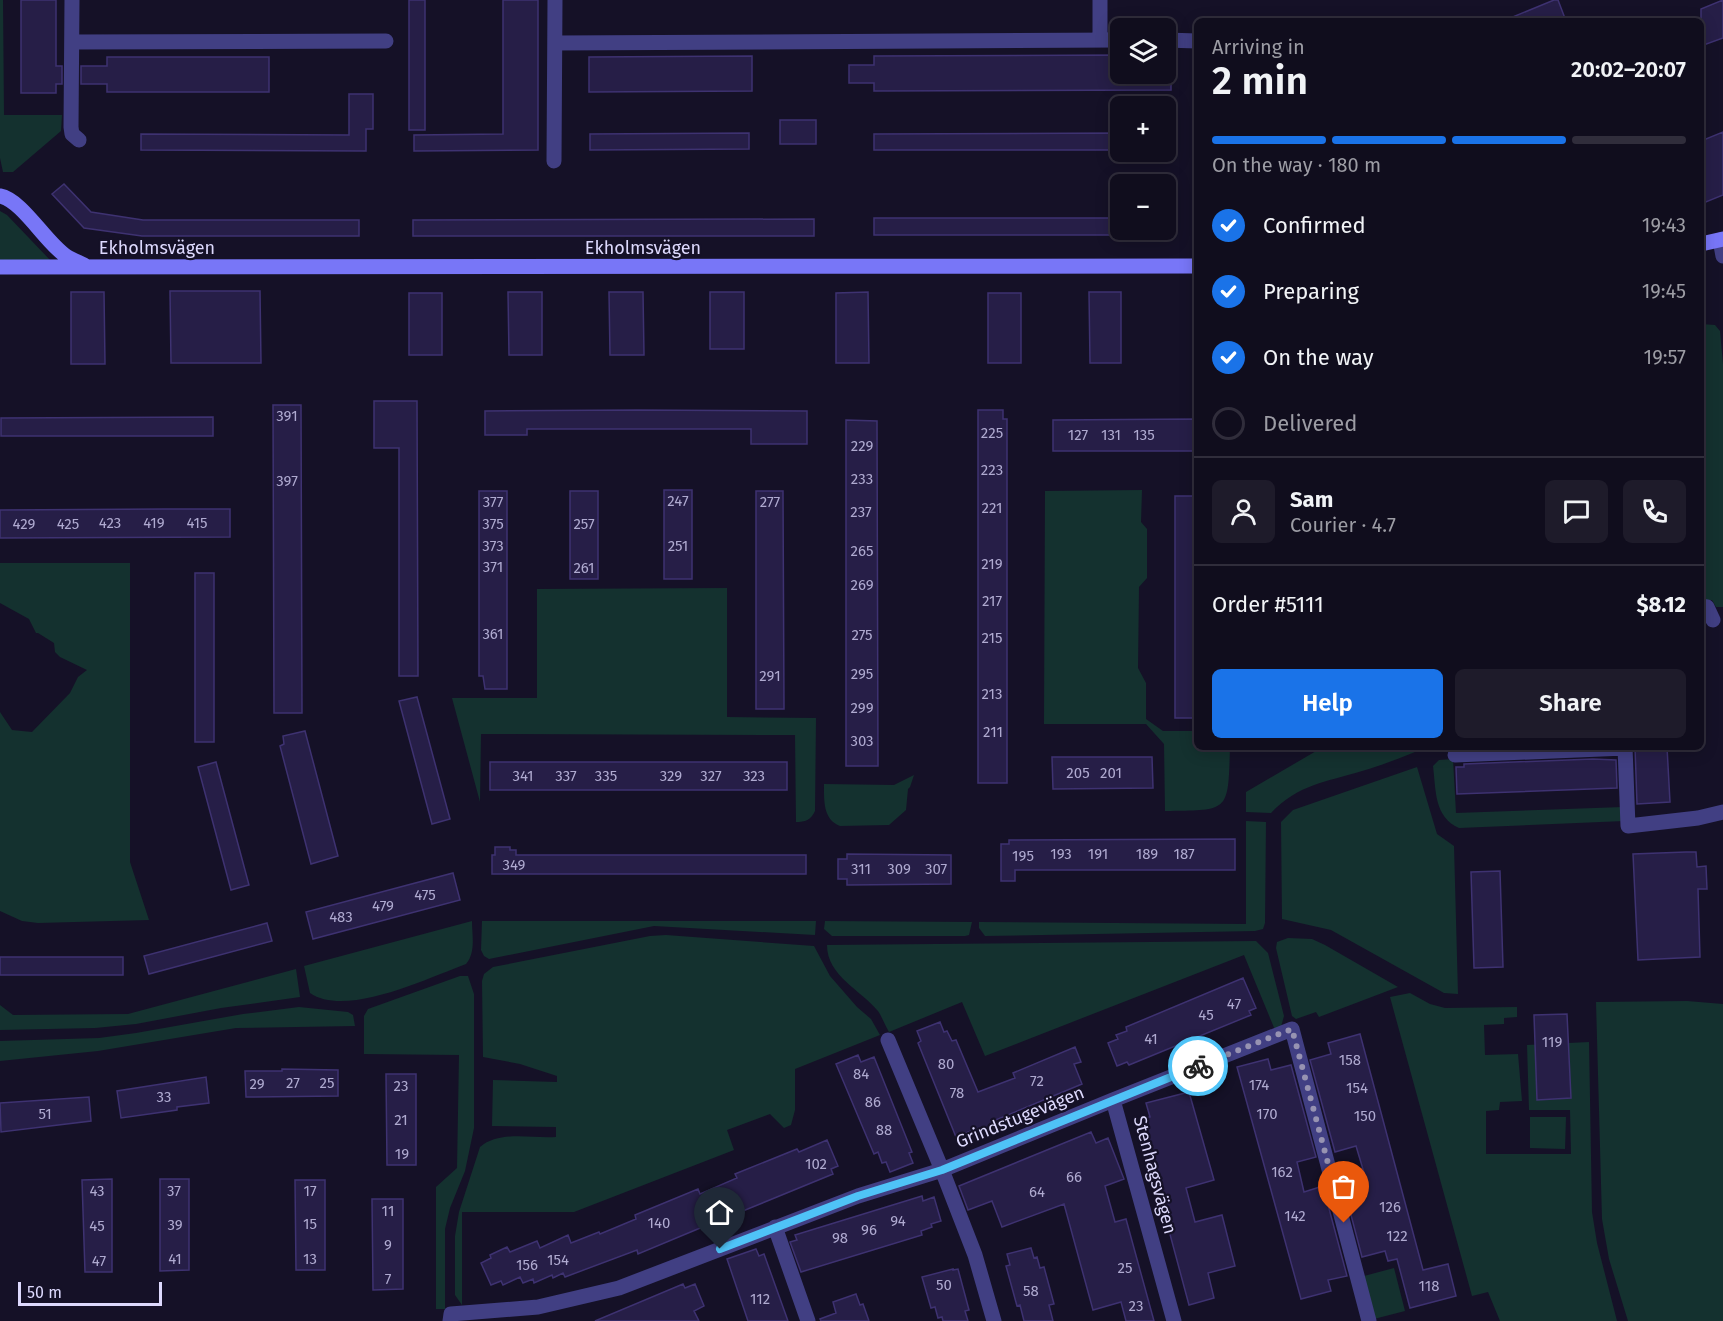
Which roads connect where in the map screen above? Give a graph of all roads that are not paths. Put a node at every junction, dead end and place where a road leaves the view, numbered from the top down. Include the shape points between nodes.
1 (72, 0) edge
2 (555, 0) edge
3 (1100, 0) edge
4 (1100, 40) junction
5 (1110, 40) edge
6 (1176, 40) edge
7 (386, 41) dead end
8 (1194, 41) edge
9 (72, 42) junction
10 (555, 43) junction
11 (79, 140) dead end
12 (554, 161) dead end
13 (0, 196) edge
14 (1721, 239) edge
15 (1704, 243) edge
16 (1723, 256) edge
17 (1194, 266) edge
18 (0, 267) edge
19 (89, 267) junction
20 (1704, 607) edge
21 (1713, 620) dead end
22 (1511, 750) edge
23 (1625, 750) edge
24 (1455, 755) dead end
25 (1723, 812) edge
26 (888, 1040) dead end
27 (1113, 1100) junction
28 (942, 1170) junction
29 (775, 1227) junction
30 (450, 1321) edge
31 (808, 1321) edge
32 (994, 1321) edge
33 (1174, 1321) edge
34 (1369, 1321) edge

1 - 9 street
2 - 10 street
3 - 4 street
4 - 5 street
4 - 10 street
6 - 8 street
7 - 9 street
9 - 11 street via 71,127
10 - 12 street
13 - 19 street, Ekholmsvägen via 22,210 65,256
14 - 15 street
14 - 16 street
17 - 19 street, Ekholmsvägen
18 - 19 street, Ekholmsvägen
20 - 21 street
22 - 24 street
23 - 25 street via 1628,826
26 - 28 street, Grindstugevägen
27 - 28 street, Grindstugevägen
27 - 33 street, Stenhagsvägen
27 - 34 street, Stenhagsvägen via 1292,1029
28 - 29 street, Grindstugevägen
28 - 32 street, Grindstugevägen via 975,1255
29 - 30 street, Grindstugevägen via 619,1288 538,1307 450,1314
29 - 31 street

